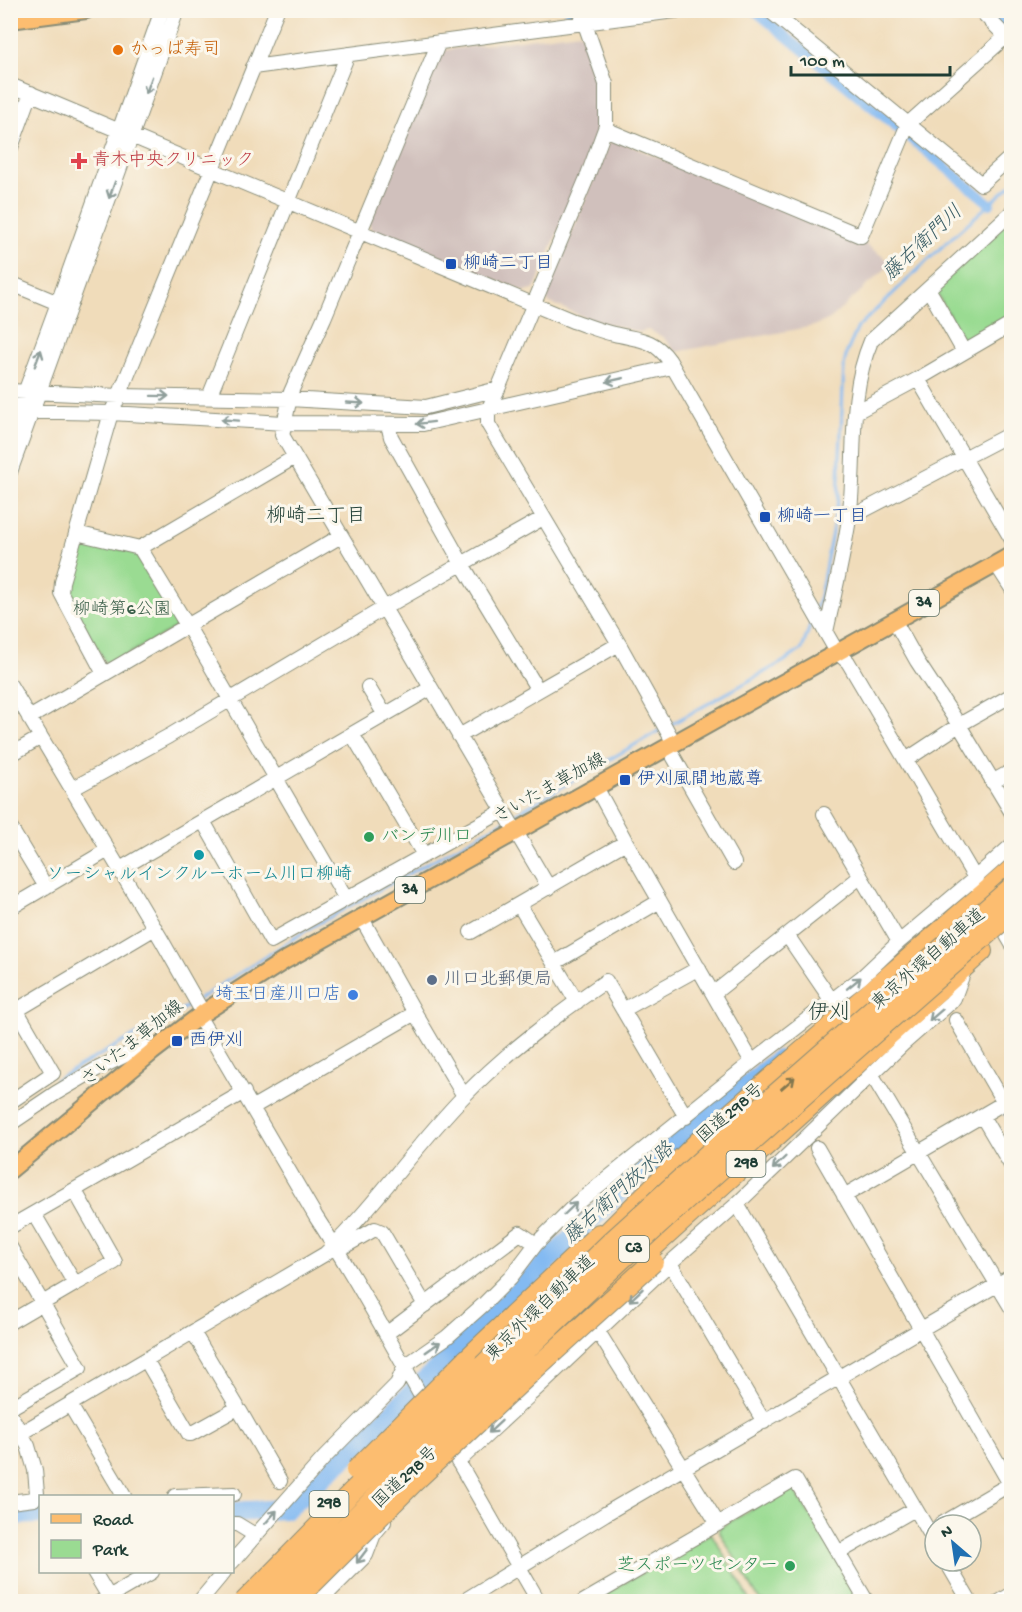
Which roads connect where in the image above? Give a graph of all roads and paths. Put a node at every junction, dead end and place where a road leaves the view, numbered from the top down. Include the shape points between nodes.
1 (86, 10) edge
2 (162, 10) edge
3 (177, 10) edge
4 (277, 10) edge
5 (682, 10) edge
6 (769, 10) edge
7 (980, 10) edge
8 (583, 18) edge
9 (10, 20) edge
10 (1009, 37) edge
11 (439, 42) junction
12 (348, 54) junction
13 (253, 67) junction
14 (10, 85) edge
15 (31, 93) junction
16 (908, 124) junction
17 (604, 129) junction
18 (125, 133) junction
19 (10, 150) edge
20 (1011, 156) edge
21 (211, 169) junction
22 (289, 202) junction
23 (1011, 213) edge
24 (360, 232) junction
25 (10, 283) edge
26 (928, 289) junction
27 (58, 303) junction
28 (533, 305) junction
29 (1011, 324) edge
30 (964, 352) junction
31 (672, 367) junction
32 (918, 379) junction
33 (498, 389) junction
34 (10, 391) edge
35 (32, 392) junction
36 (119, 396) junction
37 (209, 397) junction
38 (289, 399) junction
39 (488, 410) junction
40 (20, 412) edge
41 (111, 412) junction
42 (856, 412) junction
43 (285, 423) junction
44 (388, 424) junction
45 (10, 433) edge
46 (1011, 433) edge
47 (295, 457) junction
48 (963, 458) junction
49 (10, 472) edge
50 (543, 518) junction
51 (849, 518) junction
52 (76, 533) junction
53 (341, 536) junction
54 (1011, 540) edge
55 (140, 548) junction
56 (1011, 555) edge
57 (462, 564) junction
58 (996, 564) junction
59 (1011, 589) edge
60 (384, 608) junction
61 (894, 620) junction
62 (188, 626) junction
63 (823, 627) junction
64 (619, 644) junction
65 (837, 652) junction
66 (104, 674) junction
67 (10, 685) edge
68 (368, 687) dead end
69 (431, 688) junction
70 (538, 690) junction
71 (1011, 695) edge
72 (230, 700) junction
73 (385, 715) junction
74 (29, 717) junction
75 (959, 725) junction
76 (352, 734) junction
77 (459, 736) junction
78 (668, 736) junction
79 (41, 737) junction
80 (10, 755) edge
81 (906, 760) junction
82 (1011, 771) edge
83 (276, 778) junction
84 (992, 783) junction
85 (596, 787) junction
86 (72, 789) junction
87 (503, 811) junction
88 (1011, 813) edge
89 (824, 814) dead end
90 (203, 821) junction
91 (10, 827) edge
92 (516, 831) junction
93 (626, 842) junction
94 (1011, 845) edge
95 (108, 850) junction
96 (424, 855) junction
97 (734, 863) dead end
98 (120, 869) junction
99 (1011, 869) edge
100 (860, 877) junction
101 (979, 886) junction
102 (46, 887) junction
103 (1011, 887) edge
104 (549, 888) junction
105 (346, 898) junction
106 (660, 901) junction
107 (519, 905) junction
108 (10, 908) edge
109 (1011, 912) edge
110 (361, 917) junction
111 (155, 928) junction
112 (471, 932) dead end
113 (1009, 934) edge
114 (787, 935) junction
115 (899, 942) junction
116 (554, 963) junction
117 (699, 968) junction
118 (714, 993) junction
119 (832, 1001) junction
120 (576, 1002) junction
121 (14, 1004) edge
122 (623, 1010) junction
123 (415, 1013) junction
124 (201, 1015) junction
125 (956, 1020) dead end
126 (152, 1052) junction
127 (752, 1062) junction
128 (867, 1067) junction
129 (244, 1092) junction
130 (464, 1096) junction
131 (1008, 1101) edge
132 (10, 1102) edge
133 (252, 1107) junction
134 (686, 1116) junction
135 (982, 1116) junction
136 (10, 1124) edge
137 (700, 1140) junction
138 (817, 1148) dead end
139 (918, 1152) junction
140 (1011, 1167) edge
141 (10, 1170) edge
142 (75, 1191) junction
143 (844, 1196) junction
144 (737, 1204) junction
145 (34, 1214) junction
146 (10, 1227) edge
147 (536, 1244) junction
148 (335, 1246) junction
149 (10, 1247) edge
150 (662, 1263) junction
151 (1011, 1276) edge
152 (75, 1284) junction
153 (997, 1284) junction
154 (43, 1303) junction
155 (425, 1305) junction
156 (1011, 1309) edge
157 (13, 1316) edge
158 (597, 1330) junction
159 (920, 1330) junction
160 (193, 1332) junction
161 (386, 1334) junction
162 (146, 1360) junction
163 (405, 1366) junction
164 (80, 1368) junction
165 (838, 1378) junction
166 (93, 1391) junction
167 (532, 1393) junction
168 (70, 1405) junction
169 (483, 1406) junction
170 (10, 1408) edge
171 (236, 1409) junction
172 (428, 1409) junction
173 (10, 1414) edge
174 (764, 1422) junction
175 (21, 1433) junction
176 (446, 1440) junction
177 (458, 1462) junction
178 (683, 1468) junction
179 (280, 1481) dead end
180 (1011, 1484) edge
181 (395, 1488) junction
182 (234, 1494) dead end
183 (123, 1495) edge
184 (214, 1495) edge
185 (10, 1502) edge
186 (915, 1509) junction
187 (965, 1513) edge
188 (923, 1518) edge
189 (234, 1524) edge
190 (718, 1524) junction
191 (255, 1535) junction
192 (838, 1553) junction
193 (234, 1560) edge
194 (518, 1566) junction
195 (94, 1573) edge
196 (150, 1573) edge
197 (223, 1573) edge
198 (953, 1573) edge
199 (1011, 1594) edge
200 (103, 1597) edge
201 (199, 1602) edge
202 (232, 1602) edge
203 (244, 1602) edge
204 (272, 1602) edge
205 (285, 1602) edge
206 (294, 1602) edge
207 (319, 1602) edge
208 (462, 1602) edge
209 (539, 1602) edge
210 (583, 1602) edge
211 (867, 1602) edge
212 (970, 1602) edge
213 (999, 1602) edge

1 - 9 main road
2 - 18 street
3 -> 18 street
4 - 13 street
5 - 8 street
6 - 16 street
7 - 10 street
8 - 11 street
8 - 17 street via 606,84
10 - 16 street
11 - 12 street
11 - 24 street
12 - 13 street
12 - 22 street
13 - 21 street
14 - 15 street
15 - 18 street
15 - 19 street
16 - 17 street via 861,236
16 - 20 street via 981,183
17 - 28 street
18 - 21 street
18 - 27 street
18 -> 35 street
21 - 22 street
21 - 36 street
22 - 24 street
22 - 37 street
23 - 26 street
24 - 28 street
24 - 38 street
25 - 27 street
26 - 30 street
26 - 42 street via 871,341 858,383
35 -> 27 street
28 - 31 street via 603,331 649,341 663,352
28 - 33 street
29 - 30 street
30 - 32 street
31 -> 39 street
31 - 63 street
32 - 42 street
32 - 48 street
38 -> 33 street via 426,407
33 - 39 street
34 - 35 street
35 - 36 street
35 - 40 street
36 -> 37 street
36 - 41 street
37 - 38 street
38 - 43 street
39 -> 44 street via 423,424
39 - 50 street via 488,424
40 - 41 street
40 - 45 street
40 - 49 street
43 -> 41 street
41 - 52 street
42 - 51 street
43 - 44 street
43 - 47 street via 282,435
44 - 57 street via 391,437
46 - 48 street
47 - 53 street
47 - 55 street
48 - 51 street
48 - 54 street
50 - 57 street
50 - 64 street
51 - 63 street
52 - 55 street
52 - 66 street via 61,593
53 - 60 street
53 - 62 street
55 - 62 street
56 - 58 main road, さいたま草加線 / 34
57 - 60 street
57 - 70 street
58 - 59 street
58 - 61 main road, さいたま草加線 / 34
60 - 69 street
60 - 72 street
61 - 65 main road, さいたま草加線 / 34
61 - 75 street
62 - 66 street
62 - 72 street
63 - 65 street
64 - 70 street
64 - 78 street
65 - 78 main road, さいたま草加線 / 34
65 - 81 street via 848,662
66 - 74 street
67 - 74 street
68 - 73 street
69 - 73 street
69 - 77 street
70 - 77 street
71 - 75 street
72 - 83 street
72 - 86 street
73 - 76 street
74 - 79 street
75 - 81 street
75 - 84 street
76 - 83 street
76 - 96 street
77 - 87 street
78 - 85 main road, さいたま草加線 / 34
78 - 97 street
79 - 80 street
79 - 86 street
81 - 101 street
82 - 84 street
83 - 90 street
83 - 105 street
84 - 88 street
85 - 92 main road, さいたま草加線 / 34
85 - 93 street
86 - 95 street
87 - 92 street
87 - 96 street
89 - 100 street
90 - 98 street
90 - 105 street via 271,941
91 - 102 street
92 - 104 street
92 - 110 main road, さいたま草加線 / 34
93 - 104 street
93 - 106 street
94 - 101 street
95 - 98 street
95 - 102 street
96 - 105 street
98 - 111 street
99 - 101 highway, 国道298号 / 298
100 - 114 street
100 - 115 street
101 - 113 street
101 - 115 street
101 - 137 highway, 国道298号 / 298
102 - 108 street
203 -> 103 highway, 東京外環自動車道 / C3, bridge via 611,1242
104 - 107 street
106 - 116 street
106 - 117 street
107 - 112 street
107 - 116 street
109 - 204 highway, 東京外環自動車道 / C3, bridge via 617,1264 490,1384
110 - 123 street
110 - 124 main road, さいたま草加線 / 34
111 - 121 street
111 - 124 street
113 -> 128 highway, 国道298号 / 298 via 966,966
114 - 118 street
114 - 119 street
119 -> 115 street
116 - 120 street
117 - 118 street
117 - 122 street
118 - 127 street
119 - 127 street
120 - 122 street via 606,981
120 - 130 street via 516,1047
121 - 132 street via 52,1073
122 - 134 street
123 - 130 street
123 - 133 street
124 - 126 main road, さいたま草加線 / 34
124 - 129 street
125 - 131 street
126 - 136 street via 140,1048 122,1057
126 - 141 main road, さいたま草加線 / 34
127 - 134 street
128 - 139 street
128 -> 144 street
128 - 150 highway via 747,1175
128 - 169 highway, 国道298号 / 298 via 632,1267
129 - 133 street
129 - 142 street
130 - 148 street
131 - 135 street
133 - 148 street
147 -> 134 street via 576,1203
135 - 139 street
135 - 140 street
137 - 172 highway, 国道298号 / 298
137 - 202 highway, bridge via 466,1360 254,1573
138 - 143 street
139 - 143 street
139 - 153 street
142 - 145 street
142 - 152 street via 115,1262
143 - 159 street
144 - 150 street
144 - 165 street
145 - 146 street
145 - 152 street
147 - 155 street via 520,1233
163 -> 147 street via 447,1337 483,1305 512,1277
148 - 155 street via 345,1246 375,1229 382,1232
148 - 160 street
148 - 161 street
149 - 154 street
150 -> 158 street
150 - 174 street
150 - 206 highway, bridge via 538,1366
151 - 153 street
152 - 154 street
153 - 156 street
153 - 159 street
154 - 157 street
154 - 164 street
155 - 161 street
158 - 167 street
158 - 178 street
159 - 165 street
159 - 180 street
160 - 162 street
160 - 171 street
161 - 163 street
162 - 166 street
162 - 171 street via 189,1434
163 - 172 street
191 -> 163 street via 397,1384
164 - 166 street
164 - 170 street
165 - 174 street
165 - 186 street
166 - 168 street
167 - 169 street
167 -> 177 street
168 - 175 street
168 - 183 street
169 - 176 highway, 国道298号 / 298
171 - 179 street
172 - 176 street
172 - 202 highway, 国道298号 / 298
173 - 175 street
174 - 178 street
175 - 185 street via 33,1462 37,1494 34,1499
176 - 177 street
176 - 181 highway, 国道298号 / 298
177 - 194 street
178 - 190 street
178 - 194 street
180 - 187 street
181 - 205 highway, 国道298号 / 298
181 -> 207 street via 393,1512 374,1534 366,1555
182 - 184 street
186 - 188 street
186 - 192 street
189 - 191 street
190 - 192 street via 795,1479
190 - 210 street
191 - 193 street
192 - 211 street
194 - 208 street
194 - 209 street
195 - 200 street
196 - 200 street
197 - 201 street
198 - 212 street
199 - 213 street

